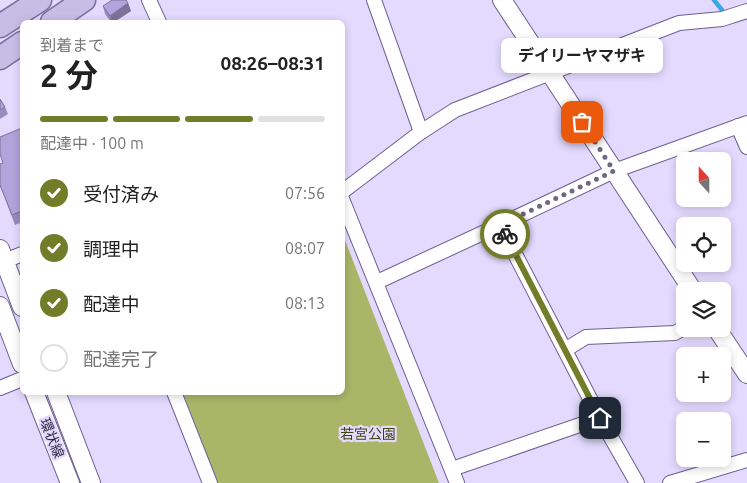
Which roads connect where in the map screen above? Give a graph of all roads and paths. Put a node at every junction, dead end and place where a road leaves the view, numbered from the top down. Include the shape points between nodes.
1 (40, 0) edge
2 (84, 0) edge
3 (149, 0) edge
4 (374, 0) edge
5 (502, 0) edge
6 (747, 11) edge
7 (55, 20) edge
8 (158, 20) edge
9 (0, 26) edge
10 (20, 44) edge
11 (0, 58) edge
12 (550, 74) junction
13 (743, 124) edge
14 (421, 132) junction
15 (747, 147) edge
16 (614, 171) junction
17 (345, 190) edge
18 (345, 206) edge
19 (500, 225) junction
20 (20, 254) edge
21 (2, 255) edge
22 (377, 282) junction
23 (687, 282) edge
24 (20, 302) edge
25 (0, 306) edge
26 (676, 332) edge
27 (722, 337) edge
28 (565, 350) junction
29 (20, 359) edge
30 (747, 374) edge
31 (20, 380) edge
32 (0, 388) edge
33 (35, 395) edge
34 (57, 395) edge
35 (175, 395) edge
36 (600, 418) junction
37 (747, 460) edge
38 (452, 469) junction
39 (70, 483) edge
40 (91, 483) edge
41 (210, 483) edge
42 (457, 483) edge
43 (636, 483) edge
44 (670, 483) edge

1 - 9 main road
2 - 7 main road
3 - 8 street
4 - 14 street
5 - 12 street
6 - 12 street via 722,19 679,23
10 - 11 main road
12 - 14 street via 455,110
12 - 16 street
13 - 15 street
13 - 16 street
14 - 17 street
16 - 19 street
16 - 23 street
18 - 22 street
19 - 22 street
19 - 28 street
20 - 21 street
21 - 24 street
22 - 38 street
25 - 29 street
26 - 28 street via 586,337
27 - 30 street
28 - 36 street
31 - 32 street
33 - 39 street, 環状線
34 - 40 street, 環状線
35 - 41 street
36 - 38 street
36 - 43 street
37 - 44 street
38 - 42 street

